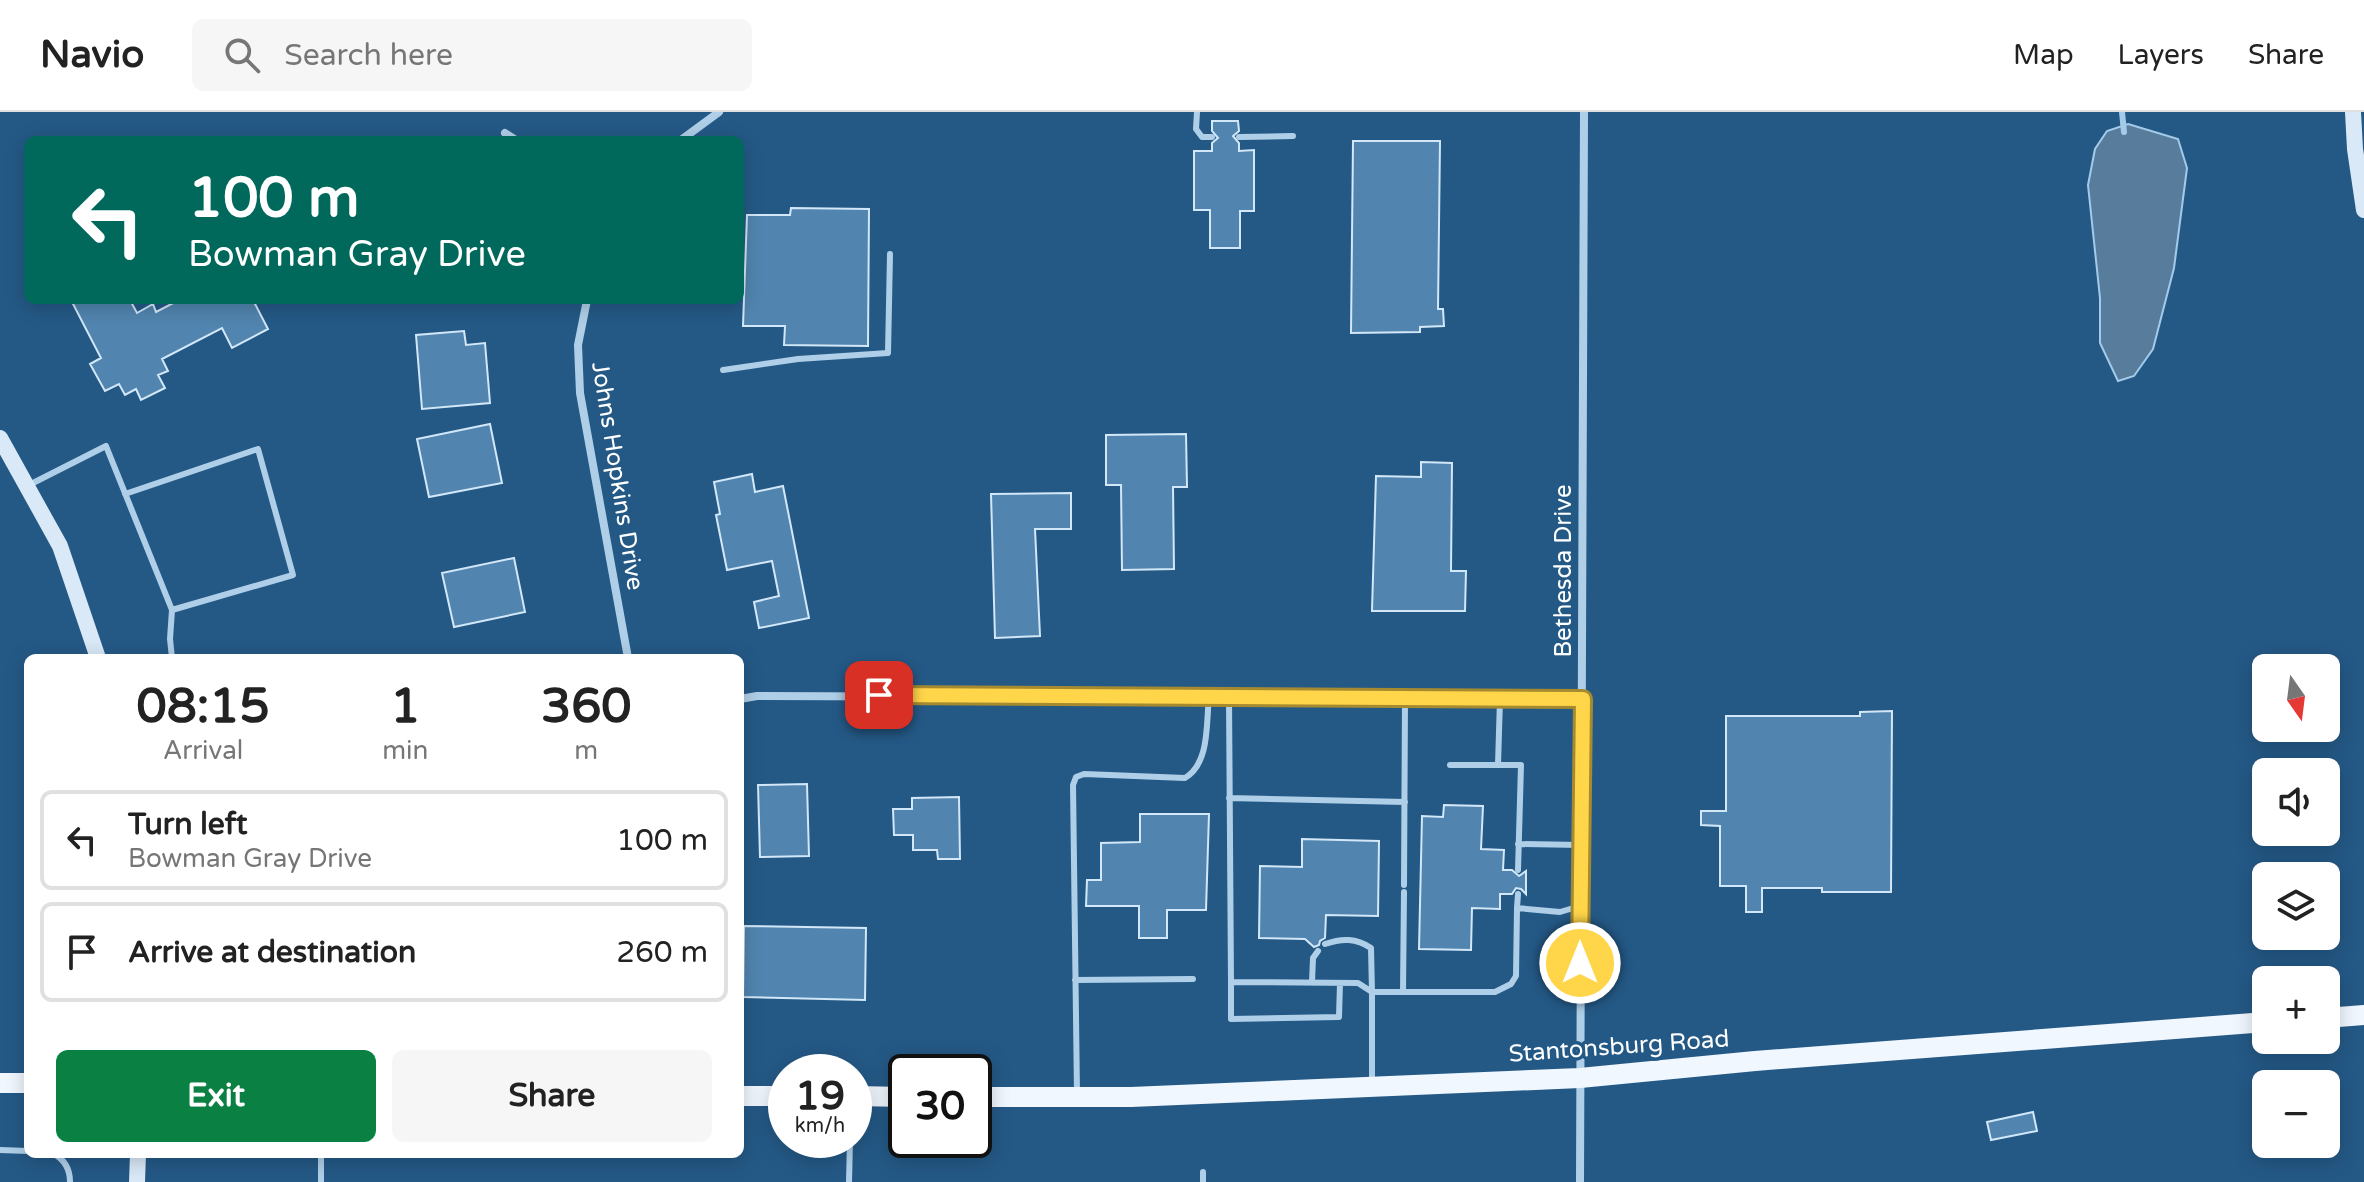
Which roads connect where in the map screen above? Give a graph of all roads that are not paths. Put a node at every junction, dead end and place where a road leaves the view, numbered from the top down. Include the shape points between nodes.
1 (719, 112) edge
2 (1197, 112) edge
3 (1584, 112) edge
4 (2353, 112) edge
5 (505, 133) dead end
6 (510, 136) edge
7 (686, 136) edge
8 (1293, 136) dead end
9 (1212, 137) dead end
10 (1239, 137) dead end
11 (2364, 210) edge
12 (890, 254) dead end
13 (586, 304) edge
14 (723, 370) dead end
15 (0, 438) edge
16 (29, 486) junction
17 (125, 494) junction
18 (172, 610) junction
19 (97, 654) edge
20 (172, 654) edge
21 (627, 654) edge
22 (1209, 697) junction
23 (1229, 697) junction
24 (744, 698) edge
25 (1405, 698) junction
26 (1500, 699) junction
27 (1583, 699) junction
28 (1450, 765) dead end
29 (1498, 765) junction
30 (1229, 798) junction
31 (1405, 802) junction
32 (1518, 844) junction
33 (1581, 845) junction
34 (1518, 870) dead end
35 (1518, 894) dead end
36 (1580, 906) junction
37 (1517, 908) junction
38 (1325, 944) dead end
39 (1318, 951) dead end
40 (1193, 979) dead end
41 (1075, 980) junction
42 (1231, 982) junction
43 (1312, 982) junction
44 (1340, 983) junction
45 (1372, 992) junction
46 (1403, 992) junction
47 (2364, 1015) edge
48 (2340, 1017) edge
49 (2252, 1023) edge
50 (1580, 1078) junction
51 (0, 1083) edge
52 (24, 1083) edge
53 (1372, 1086) junction
54 (744, 1096) edge
55 (768, 1096) edge
56 (992, 1097) edge
57 (1077, 1097) junction
58 (0, 1150) edge
59 (24, 1151) edge
60 (61, 1158) edge
61 (138, 1158) edge
62 (321, 1158) edge
63 (850, 1158) edge
64 (1203, 1172) dead end
65 (70, 1182) edge
66 (137, 1182) edge
67 (321, 1182) edge
68 (849, 1182) edge
69 (1203, 1182) edge
70 (1580, 1182) edge

1 - 7 street
2 - 9 lane via 1196,129 1202,137
3 - 27 street, Bethesda Drive
4 - 11 main road
5 - 6 street
8 - 10 lane
12 - 14 lane via 888,353
13 - 21 street, Johns Hopkins Drive via 578,345 580,393
15 - 16 main road
16 - 17 lane via 106,446
16 - 19 main road via 60,546
17 - 18 lane
17 - 18 lane via 258,449 293,575
18 - 20 lane
22 - 23 street
22 - 24 street
22 - 41 lane via 1203,758 1194,773 1185,778 1076,777
23 - 25 street
23 - 30 lane
25 - 26 street
25 - 31 lane
26 - 27 street
26 - 29 lane
27 - 33 street, Bethesda Drive
28 - 29 lane
29 - 32 lane via 1521,765
30 - 31 lane
30 - 42 lane
31 - 46 lane
32 - 33 lane
32 - 34 lane
33 - 36 street, Bethesda Drive
35 - 37 lane
36 - 37 lane via 1560,912
36 - 50 street, Bethesda Drive
37 - 46 lane via 1516,976 1511,984 1495,992
38 - 45 lane via 1354,940 1371,948
39 - 43 lane
40 - 41 lane
41 - 57 lane
42 - 43 lane
42 - 44 lane via 1231,1019 1339,1017
43 - 44 lane
44 - 45 lane via 1358,983
45 - 46 lane
45 - 53 lane
47 - 48 main road
49 - 50 main road, Stantonsburg Road
50 - 53 main road, Stantonsburg Road
50 - 70 street, Bethesda Drive
51 - 52 main road
53 - 57 main road, Stantonsburg Road
54 - 55 main road
56 - 57 main road, Stantonsburg Road
58 - 59 lane
60 - 65 lane
61 - 66 main road
62 - 67 lane
63 - 68 lane
64 - 69 lane

